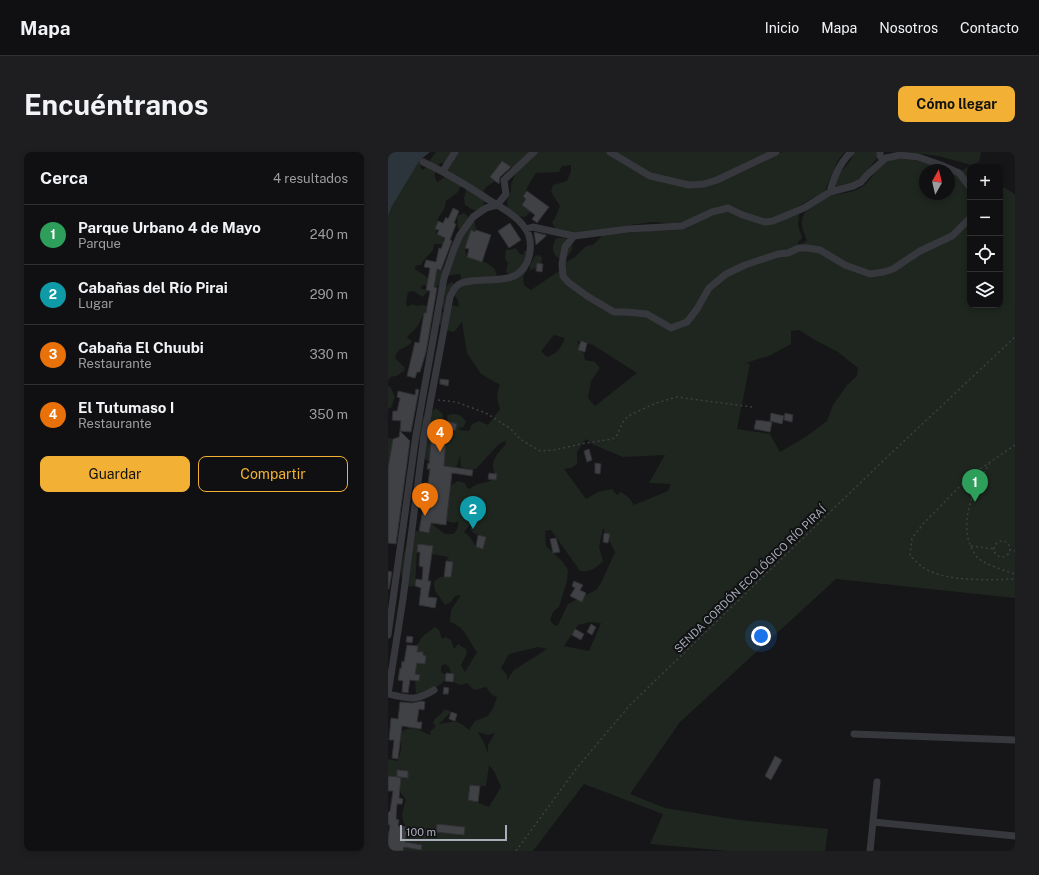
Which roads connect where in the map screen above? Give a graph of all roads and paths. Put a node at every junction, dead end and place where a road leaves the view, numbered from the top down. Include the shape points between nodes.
1 (455, 152) edge
2 (534, 152) edge
3 (610, 152) edge
4 (776, 152) edge
5 (850, 152) edge
6 (880, 152) edge
7 (883, 160) junction
8 (423, 162) dead end
9 (443, 171) junction
10 (967, 183) edge
11 (830, 192) junction
12 (497, 205) junction
13 (967, 221) edge
14 (526, 229) junction
15 (574, 236) junction
16 (444, 278) junction
17 (454, 289) junction
18 (434, 332) junction
19 (443, 333) junction
20 (1015, 337) edge
21 (432, 400) junction
22 (752, 407) dead end
23 (1015, 444) edge
24 (991, 461) junction
25 (409, 487) junction
26 (417, 488) junction
27 (971, 546) junction
28 (994, 549) junction
29 (1009, 550) junction
30 (1015, 551) edge
31 (1015, 574) edge
32 (1015, 579) edge
33 (396, 586) junction
34 (404, 587) junction
35 (388, 634) edge
36 (389, 684) edge
37 (434, 690) dead end
38 (388, 694) edge
39 (854, 734) dead end
40 (1015, 740) edge
41 (877, 782) dead end
42 (873, 822) junction
43 (1015, 836) edge
44 (516, 851) edge
45 (870, 851) edge

1 - 9 street
2 - 12 street via 504,180 506,194
3 - 4 street via 650,176 689,185 717,180
5 - 11 street via 833,179
6 - 7 street
7 - 10 street via 900,155 918,157 959,173
7 - 11 street via 861,182
8 - 9 street
9 - 12 street
11 - 15 street via 804,208 773,221 761,221 728,208 712,212 682,226
12 - 14 street via 516,218
12 - 16 street via 486,208 473,217 460,235
13 - 15 street via 952,236 884,272 870,274 845,265 820,250 807,248 799,248 745,265 726,274 709,288 687,322 671,328 647,314 614,312 568,282 563,276 562,264 565,247
14 - 15 street via 533,227
14 - 17 street via 530,244 528,261 516,276 467,282 459,284
16 - 17 street
16 - 18 street
17 - 19 street
18 - 19 street
18 - 25 street
19 - 21 street
20 - 44 path, SENDA CORDÓN ECOLÓGICO RÍO PIRAÍ via 630,705 576,769
21 - 22 path via 456,402 486,413 540,451 612,439 628,416 656,403 677,398
21 - 26 street
23 - 24 path
24 - 27 path via 980,477 968,516 966,530
24 - 32 path via 964,482 924,522 912,538 910,556 924,568 938,574 989,580
25 - 26 street
25 - 33 street
26 - 34 street
27 - 28 path
27 - 31 path via 979,559
28 - 29 path via 997,555 1002,557 1007,555
28 - 29 path via 997,542 1002,541 1007,543
29 - 30 path
33 - 34 street
33 - 35 street
34 - 36 street
36 - 38 street
37 - 38 street via 414,698
39 - 40 street
41 - 42 street
42 - 43 street
42 - 45 street

